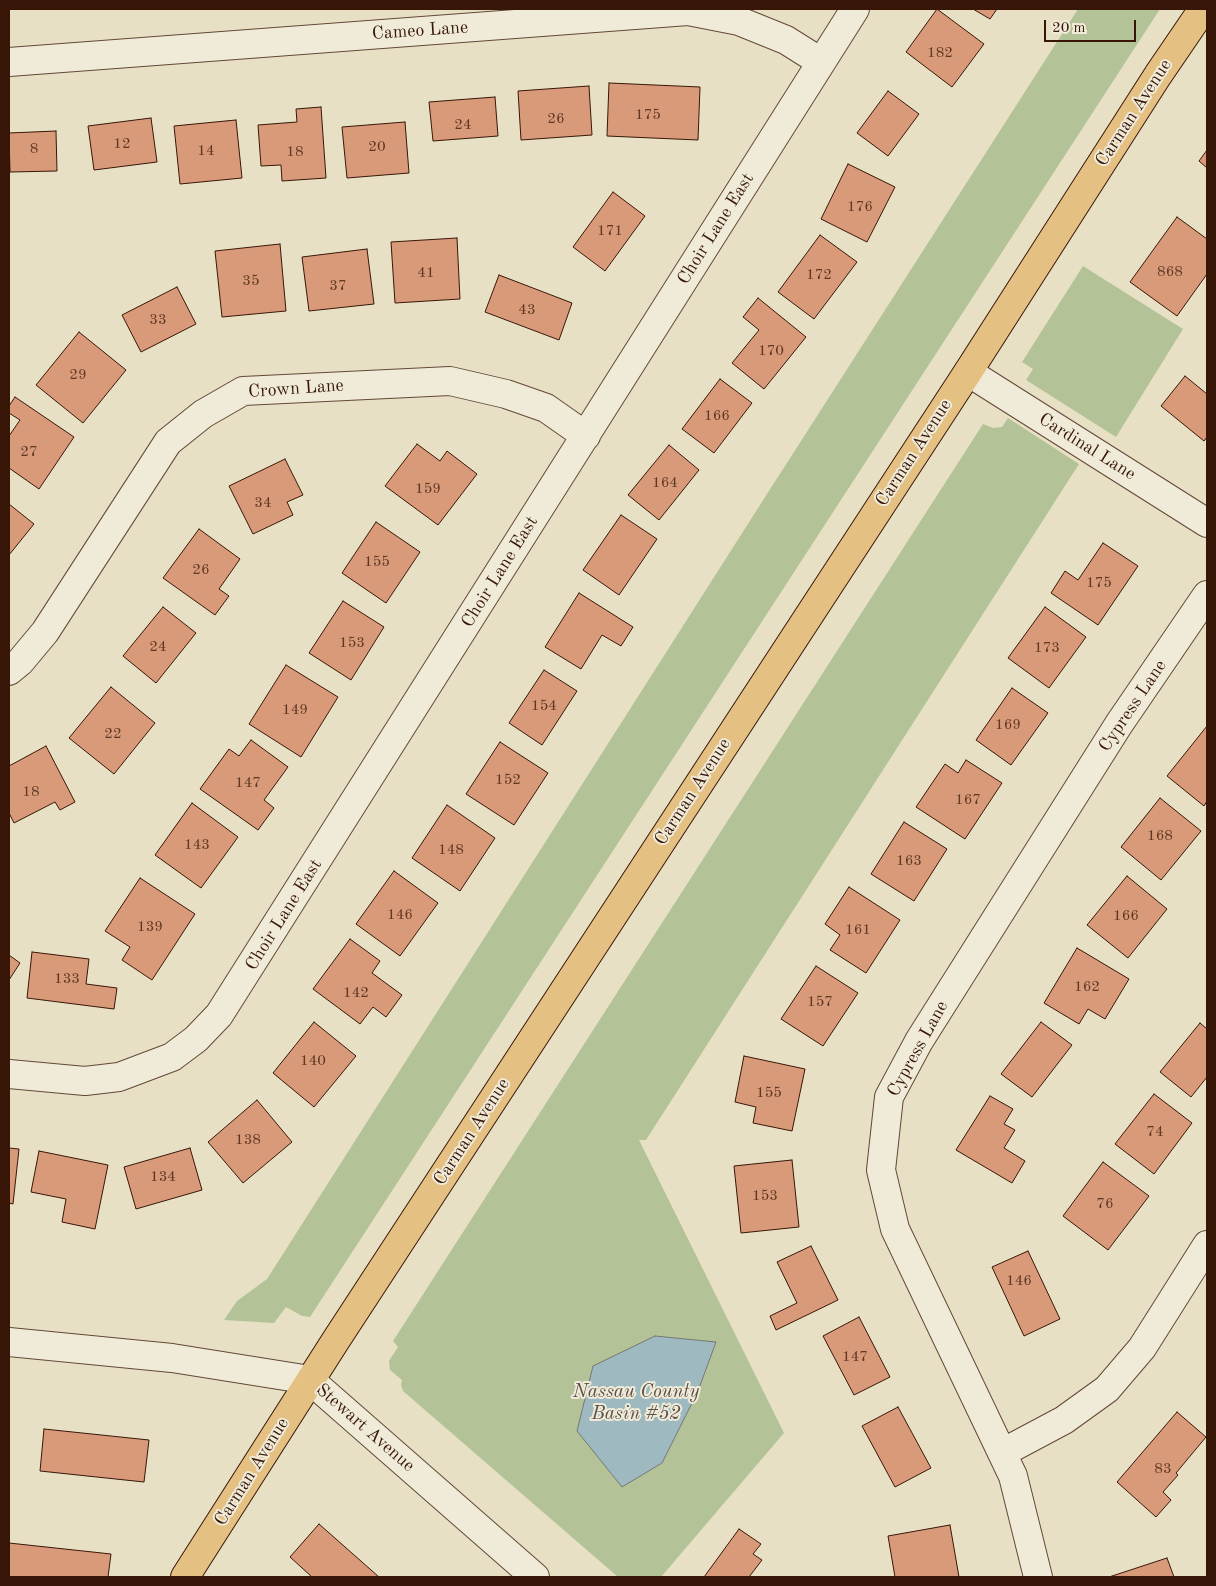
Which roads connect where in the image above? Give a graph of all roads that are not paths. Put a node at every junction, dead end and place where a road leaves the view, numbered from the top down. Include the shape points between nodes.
1 (855, 9) edge
2 (1203, 9) edge
3 (9, 62) edge
4 (821, 62) junction
5 (968, 372) junction
6 (586, 436) junction
7 (1207, 523) edge
8 (1207, 596) edge
9 (9, 671) edge
10 (9, 1074) edge
11 (1207, 1245) edge
12 (9, 1342) edge
13 (310, 1380) junction
14 (1002, 1453) junction
15 (185, 1577) edge
16 (535, 1577) edge
17 (1038, 1577) edge

1 - 4 street, Choir Lane East
2 - 5 main road, Carman Avenue
3 - 4 street, Cameo Lane via 688,11 746,24 786,40
4 - 6 street, Choir Lane East
5 - 7 street, Cardinal Lane
5 - 13 main road, Carman Avenue
6 - 9 street, Crown Lane via 546,408 506,394 450,381 243,391 203,414 168,442 45,632
6 - 10 street, Choir Lane East via 219,1015 196,1039 172,1056 119,1077 85,1081
8 - 14 street, Cypress Lane via 1119,724 919,1041 889,1097 881,1170 894,1228
11 - 14 street via 1142,1348 1107,1389 1064,1420
12 - 13 street, Stewart Avenue via 172,1358
13 - 15 main road, Carman Avenue
13 - 16 street, Stewart Avenue
14 - 17 street, Cypress Lane via 1012,1476

